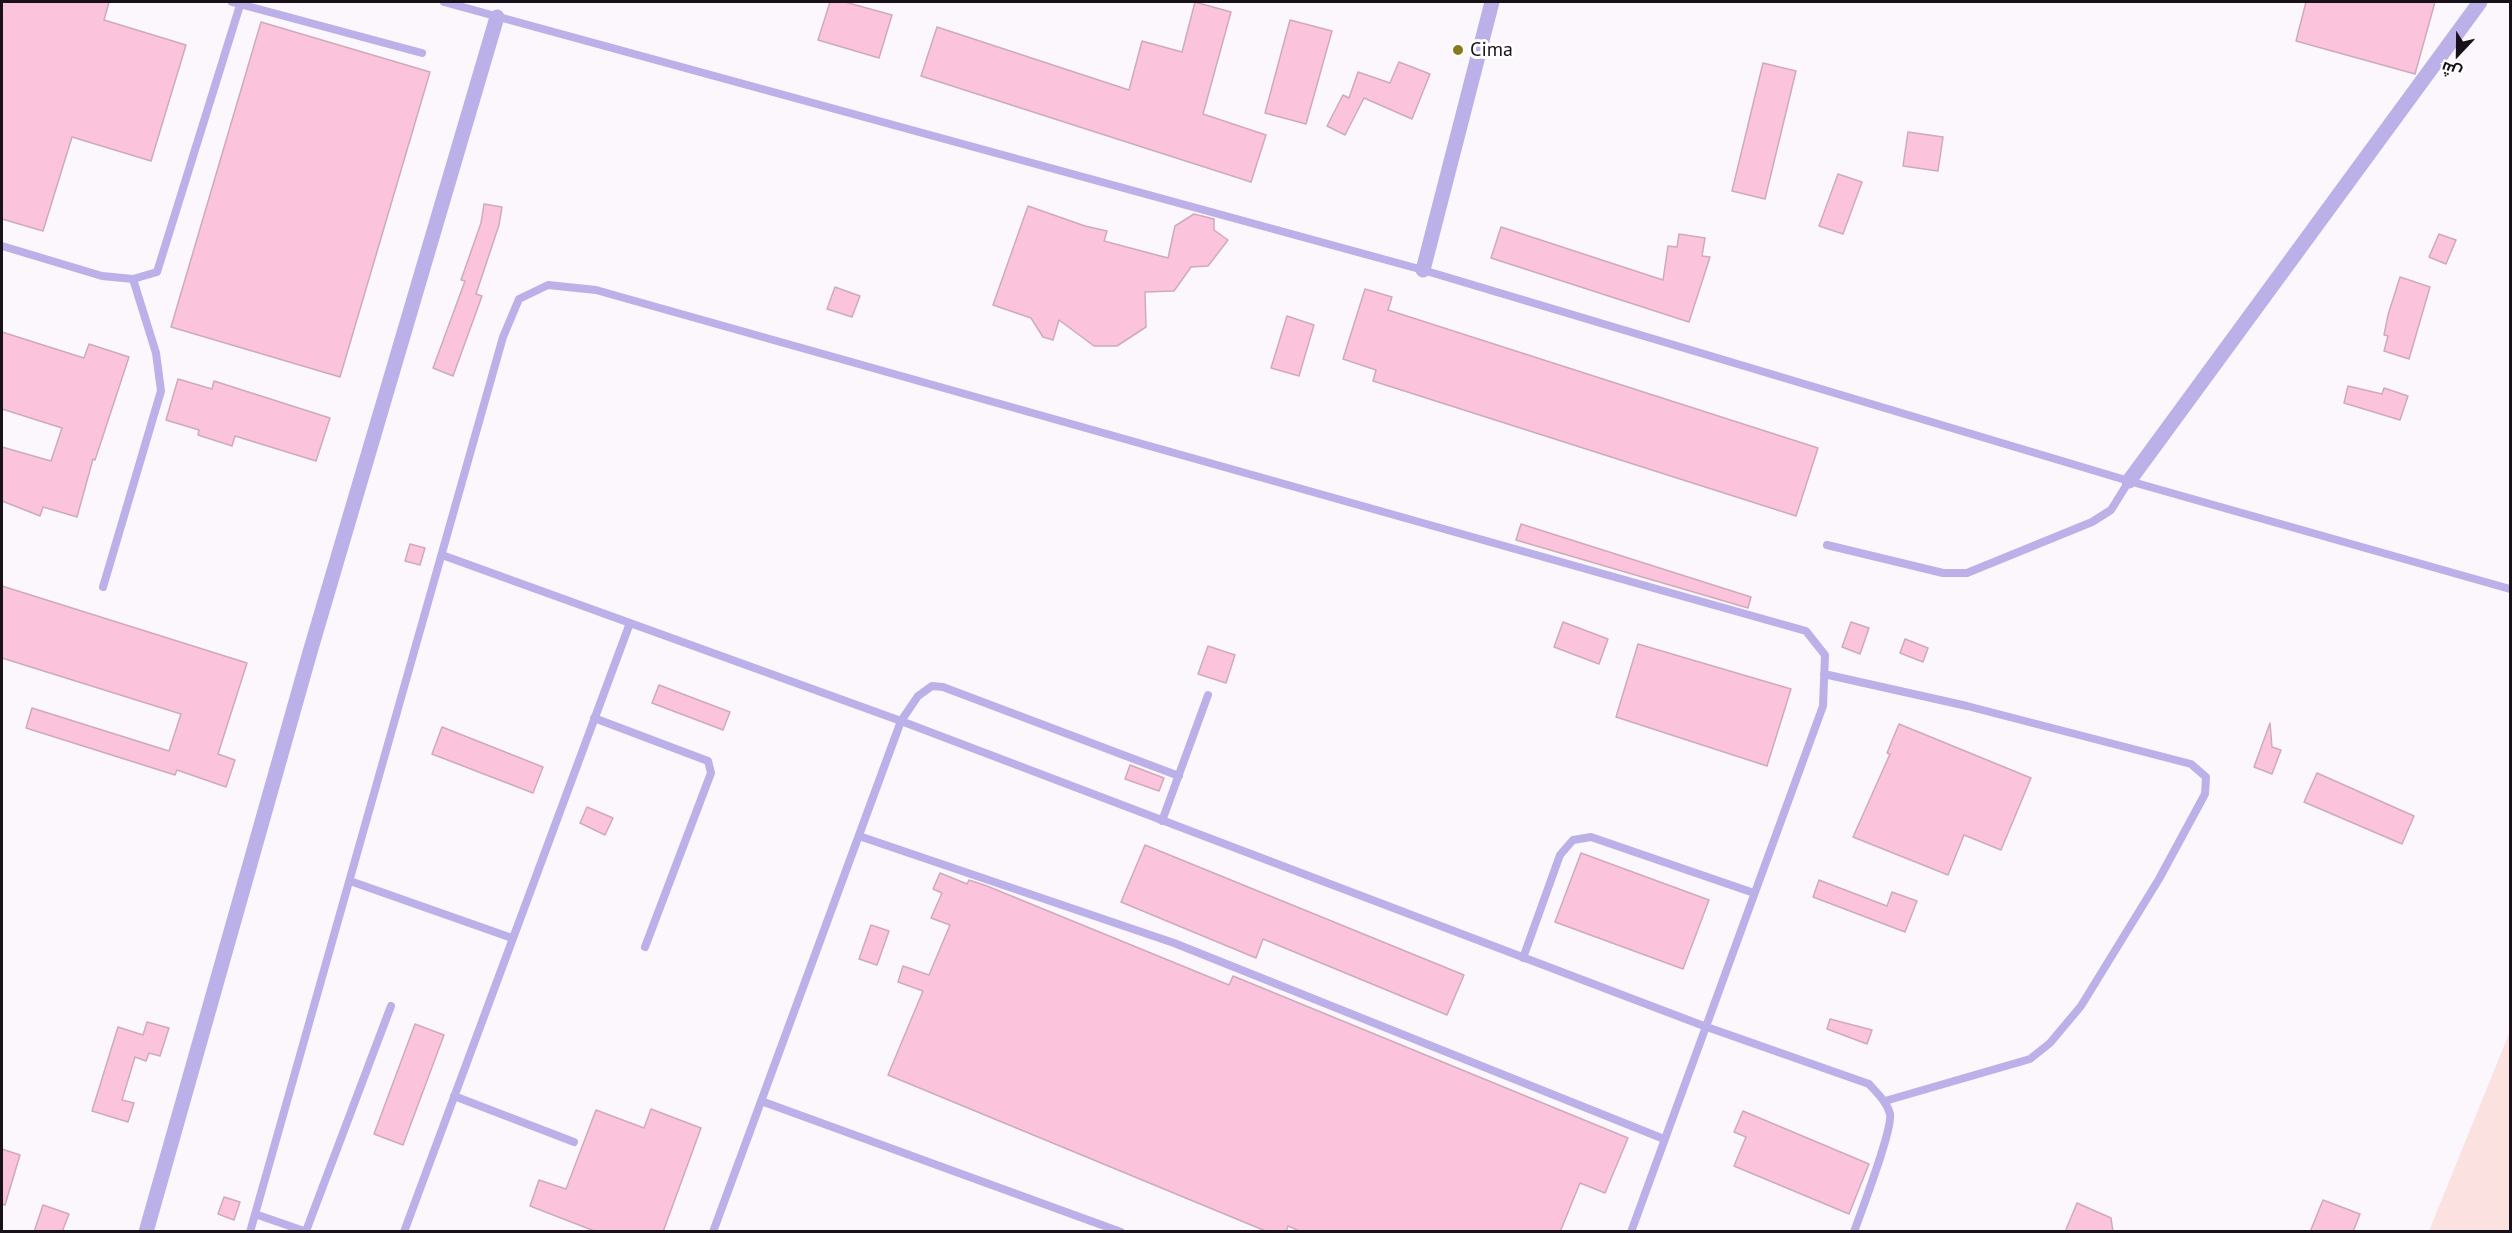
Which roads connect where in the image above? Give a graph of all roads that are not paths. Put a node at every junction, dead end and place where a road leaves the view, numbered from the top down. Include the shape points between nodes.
1 (232, 2) edge
2 (444, 2) edge
3 (1492, 2) edge
4 (2480, 2) edge
5 (241, 3) edge
6 (497, 17) junction
7 (422, 53) dead end
8 (2, 246) edge
9 (1423, 270) junction
10 (133, 279) junction
11 (2129, 482) junction
12 (1827, 545) dead end
13 (442, 555) junction
14 (103, 587) dead end
15 (2511, 589) edge
16 (630, 623) junction
17 (1824, 674) junction
18 (1208, 695) dead end
19 (594, 718) junction
20 (901, 721) junction
21 (1179, 776) junction
22 (1162, 820) junction
23 (859, 836) junction
24 (350, 881) junction
25 (1754, 893) junction
26 (512, 938) junction
27 (645, 947) dead end
28 (1523, 958) junction
29 (391, 1006) dead end
30 (1704, 1026) junction
31 (454, 1096) junction
32 (761, 1101) junction
33 (1885, 1101) junction
34 (1664, 1139) junction
35 (574, 1142) dead end
36 (255, 1214) junction
37 (307, 1231) edge
38 (146, 1232) edge
39 (250, 1232) edge
40 (404, 1232) edge
41 (713, 1232) edge
42 (1115, 1232) edge
43 (1120, 1232) edge
44 (1630, 1232) edge
45 (1854, 1232) edge

1 - 5 lane
2 - 6 lane
3 - 9 street
4 - 11 street
5 - 7 lane
5 - 10 lane via 157,272
6 - 9 lane
6 - 38 street via 310,652
8 - 10 lane via 102,276
9 - 11 lane
10 - 14 lane via 156,353 161,392
11 - 12 lane via 2111,510 2092,522 1966,573 1943,573
11 - 15 lane
13 - 16 lane
13 - 17 lane via 503,337 519,299 548,285 596,290 1806,631 1825,655
13 - 24 lane
16 - 19 lane
16 - 20 lane
17 - 25 lane via 1823,706
17 - 33 lane via 2191,764 2206,777 2205,794 2159,879 2081,1006 2050,1042 2030,1059
18 - 21 lane
19 - 26 lane
19 - 27 lane via 708,761 711,773
20 - 21 lane via 918,696 932,686 942,687
20 - 22 lane
20 - 23 lane
21 - 22 lane
22 - 28 lane
23 - 32 lane
23 - 34 lane via 1174,943
24 - 26 lane
24 - 36 lane
25 - 28 lane via 1591,837 1573,840 1560,855
25 - 30 lane
26 - 31 lane
28 - 30 lane
29 - 37 lane
30 - 33 lane via 1869,1084
30 - 34 lane
31 - 35 lane
31 - 40 lane
32 - 41 lane
32 - 42 lane
32 - 43 lane
33 - 45 lane via 1891,1117
34 - 44 lane
36 - 37 lane
36 - 39 lane

